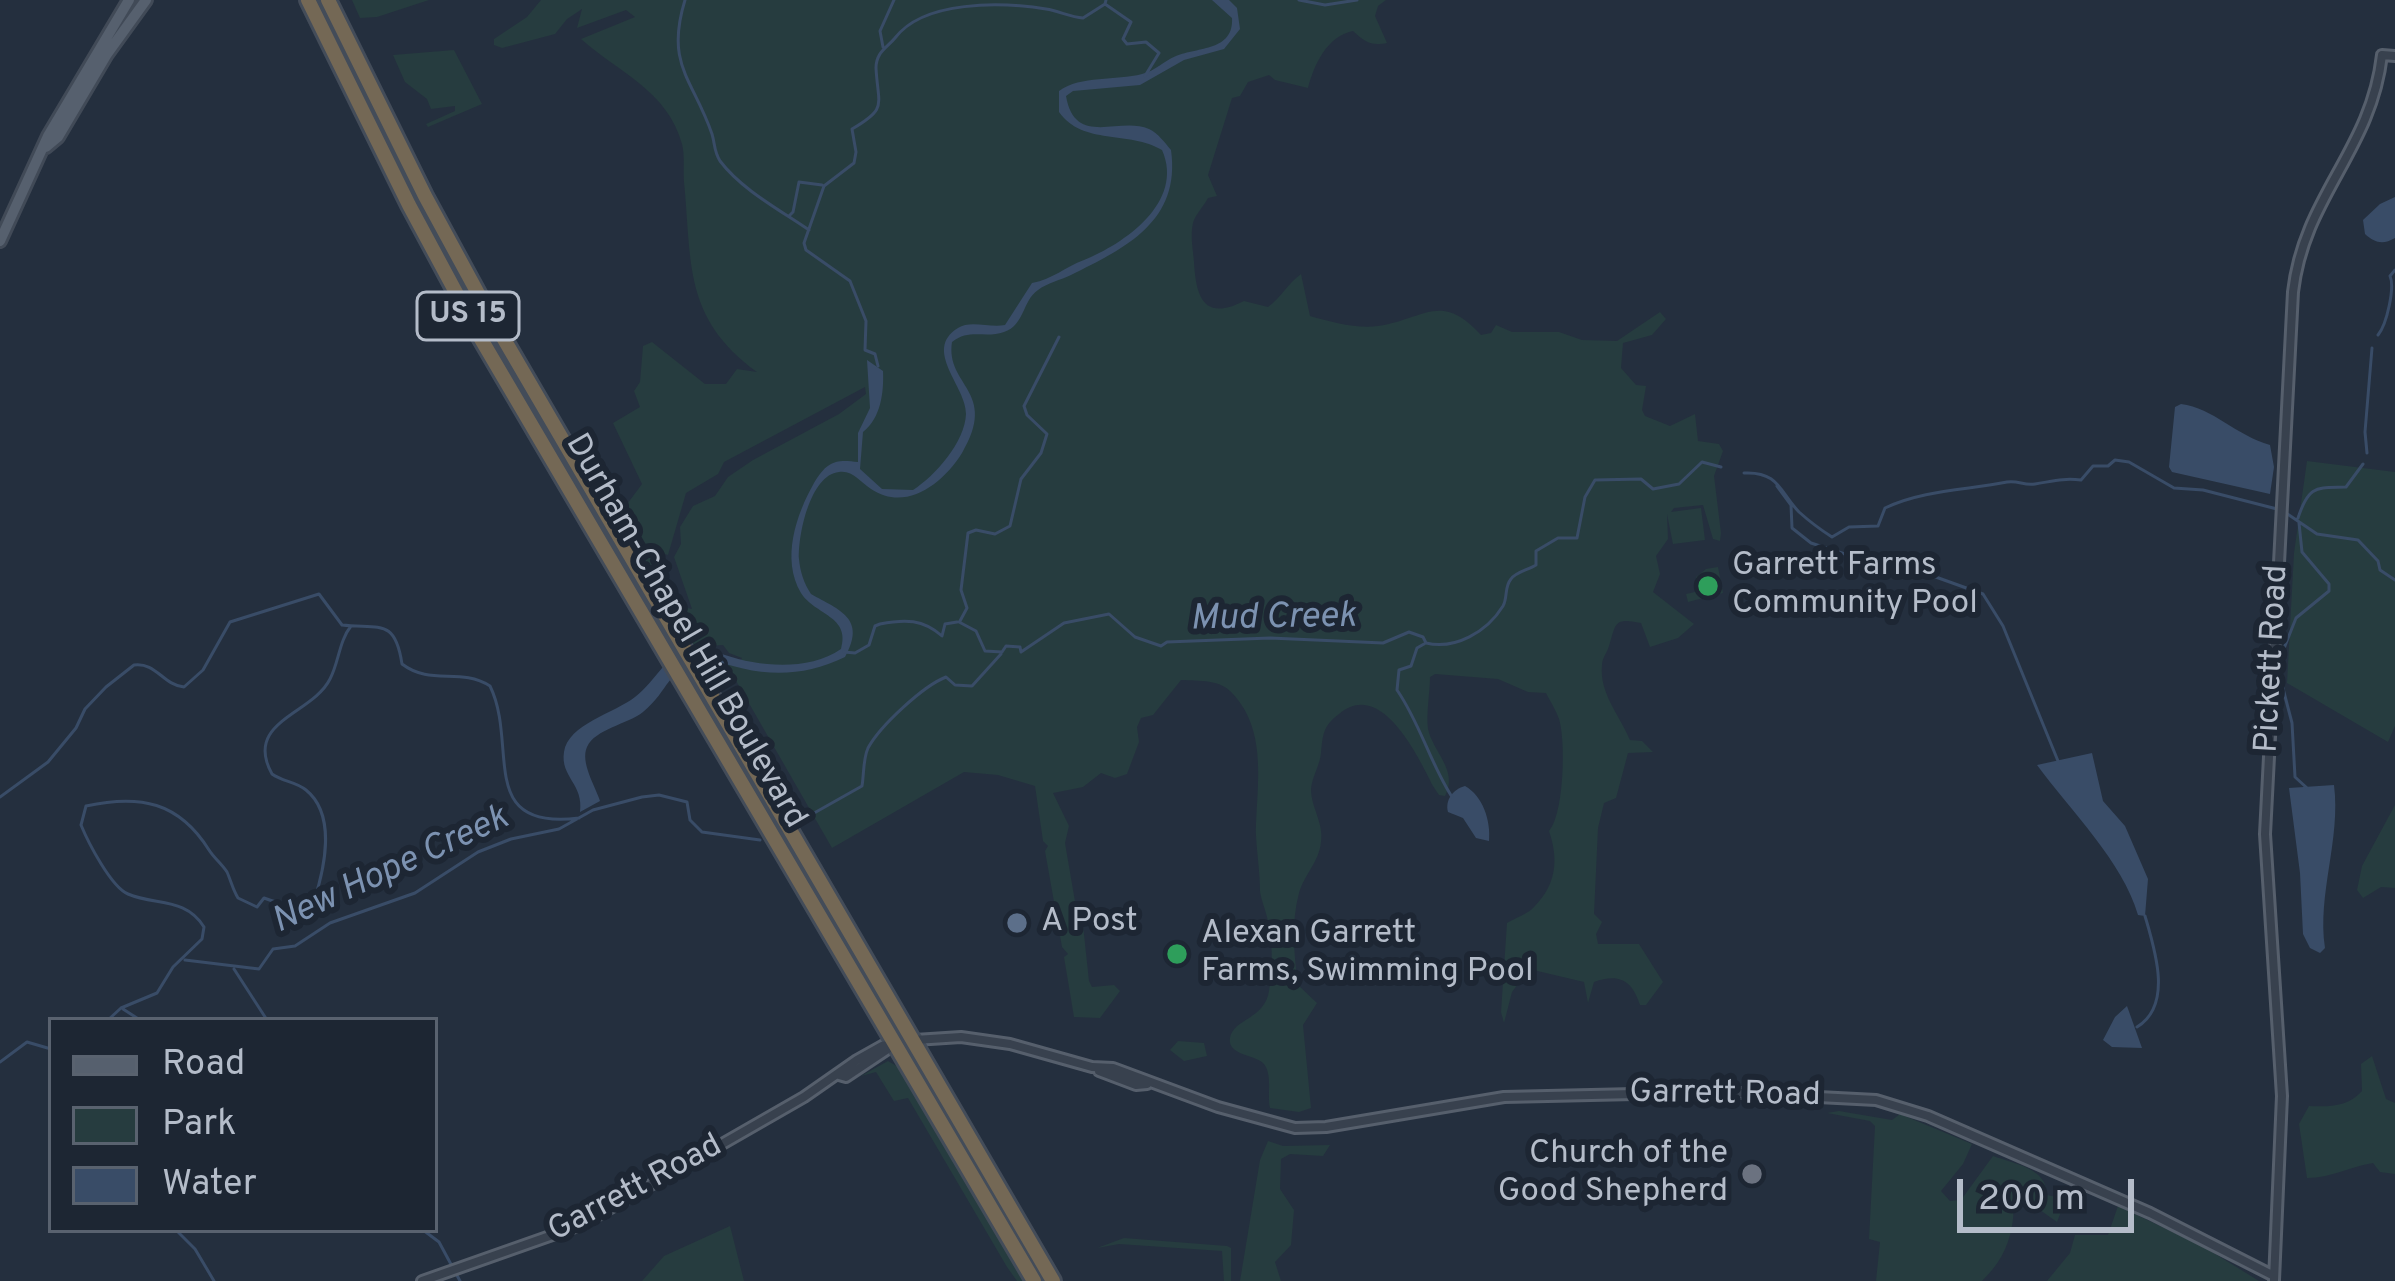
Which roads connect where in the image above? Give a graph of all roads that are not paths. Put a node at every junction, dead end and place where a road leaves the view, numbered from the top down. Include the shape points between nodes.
1 (129, 0) edge
2 (146, 0) edge
3 (308, 0) edge
4 (328, 0) edge
5 (2395, 56) edge
6 (46, 147) junction
7 (0, 241) edge
8 (913, 1040) junction
9 (895, 1044) junction
10 (2274, 1279) edge
11 (422, 1281) edge
12 (1038, 1281) edge
13 (1053, 1281) edge

1 - 6 main road
2 - 6 main road
3 - 9 highway, Durham-Chapel Hill Boulevard / US 15 via 481,340
4 - 8 highway, Durham-Chapel Hill Boulevard / US 15 via 456,255
5 - 10 street, Pickett Road via 2382,55 2366,124 2318,206 2297,268 2265,834 2282,1096
6 - 7 main road
8 - 9 street, Garrett Road
8 - 10 street, Garrett Road via 993,1040 1304,1128 1504,1097 1732,1092 1876,1100 2150,1213
8 - 13 highway, Durham-Chapel Hill Boulevard / US 15
9 - 11 street, Garrett Road via 598,1216
9 - 12 highway, Durham-Chapel Hill Boulevard / US 15

